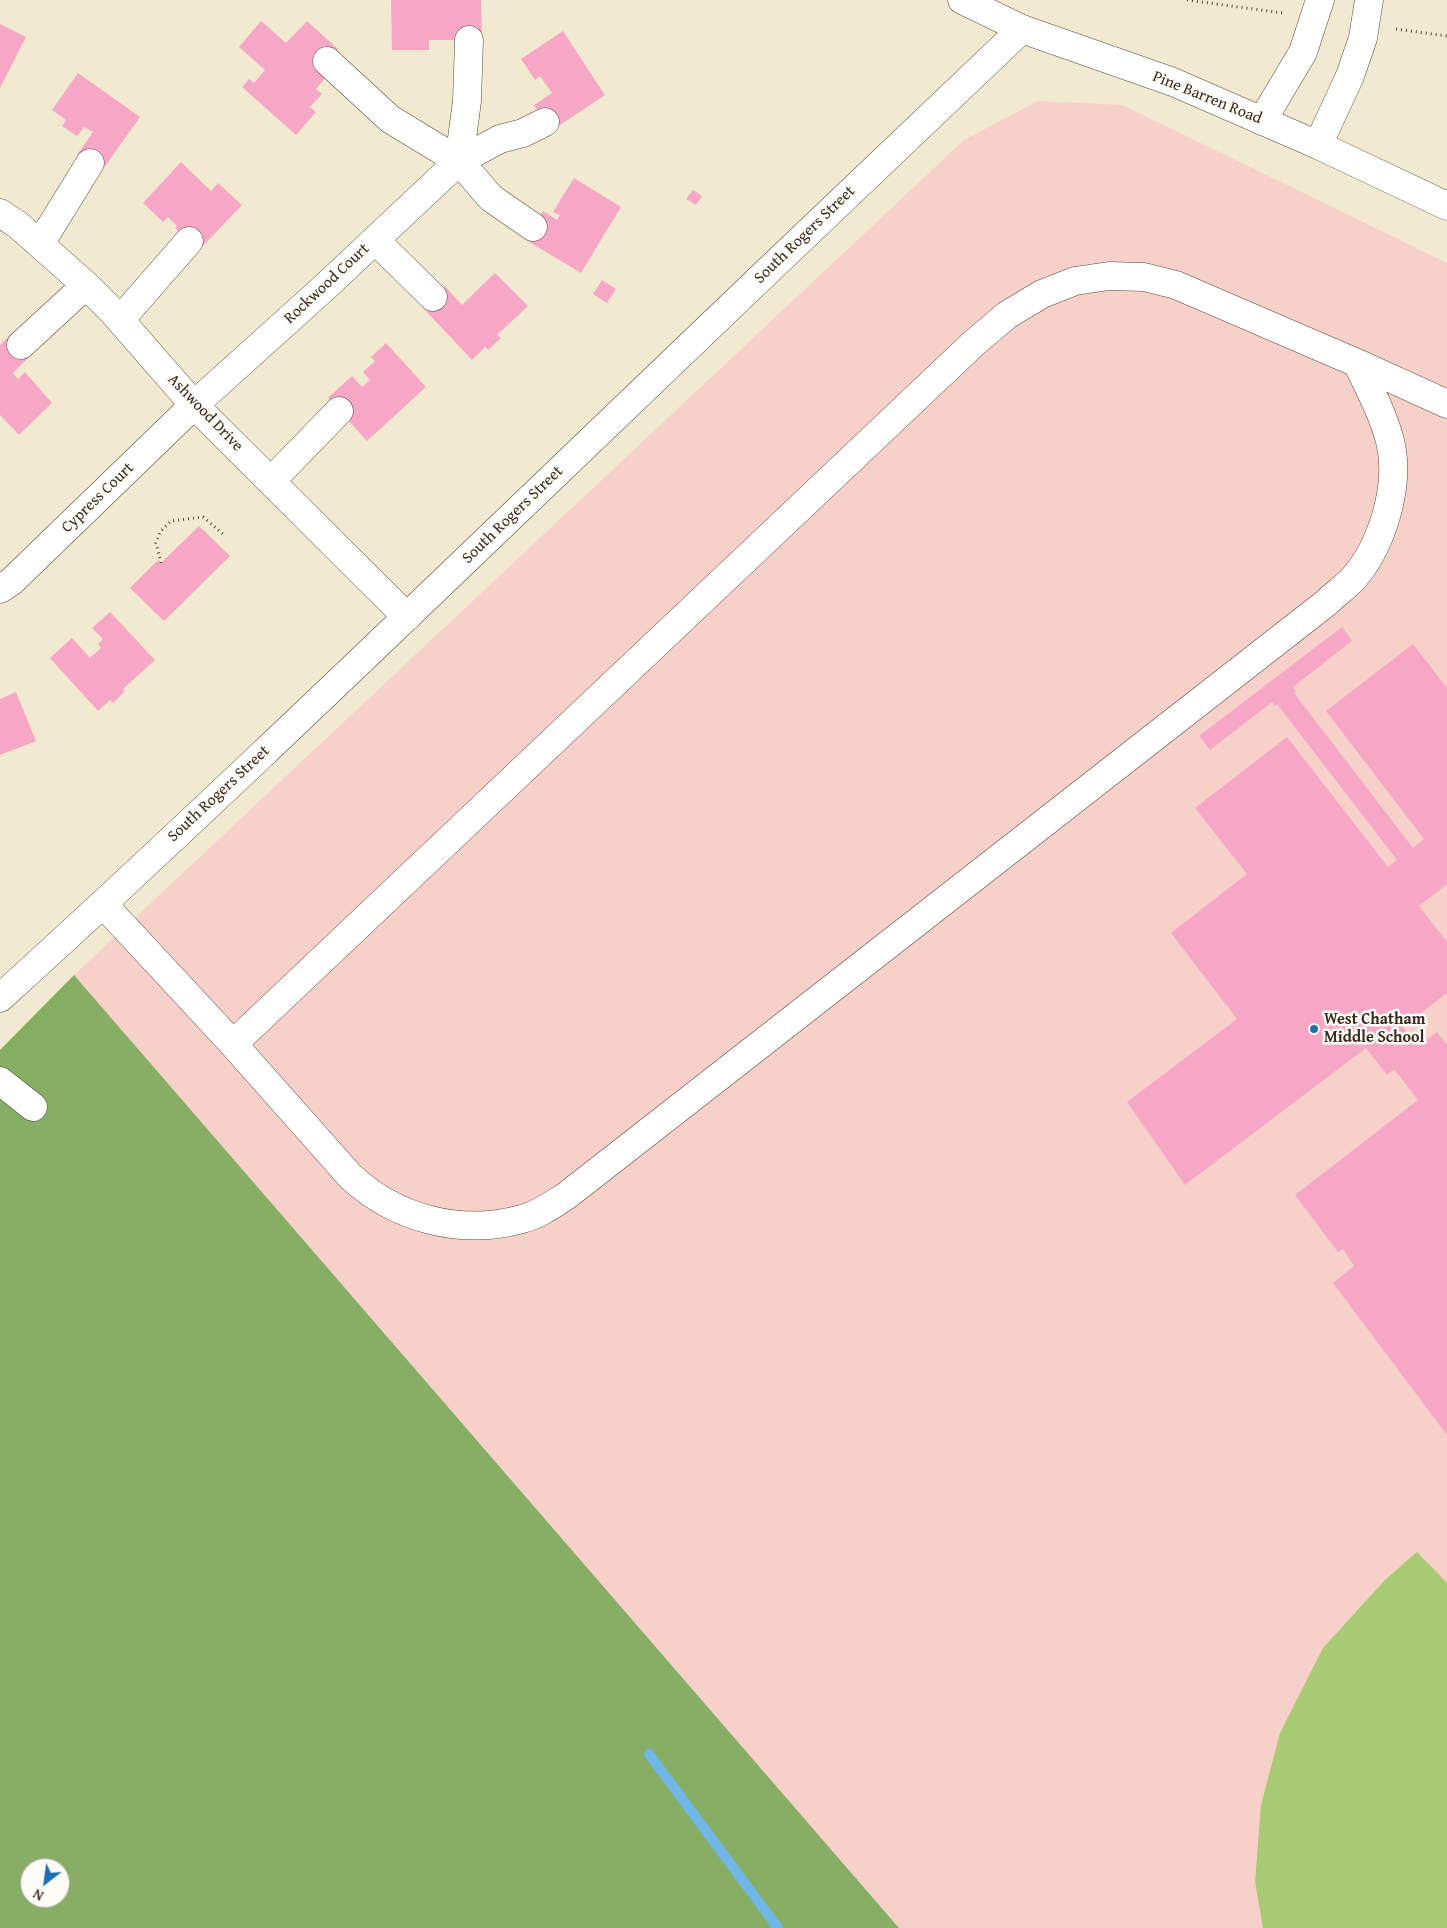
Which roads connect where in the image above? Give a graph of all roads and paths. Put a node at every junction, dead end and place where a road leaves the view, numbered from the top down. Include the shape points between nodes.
1 (962, 0) edge
2 (1187, 0) edge
3 (1320, 0) edge
4 (1367, 12) edge
5 (1286, 14) dead end
6 (1022, 29) junction
7 (1447, 36) edge
8 (469, 40) dead end
9 (327, 61) dead end
10 (1262, 120) junction
11 (545, 122) dead end
12 (1318, 145) junction
13 (458, 161) junction
14 (90, 163) dead end
15 (1447, 206) edge
16 (0, 213) edge
17 (533, 227) dead end
18 (375, 240) junction
19 (189, 241) dead end
20 (40, 244) junction
21 (86, 285) junction
22 (433, 298) dead end
23 (120, 320) junction
24 (21, 345) dead end
25 (1357, 363) junction
26 (1447, 404) edge
27 (194, 405) junction
28 (339, 411) dead end
29 (271, 482) junction
30 (223, 534) dead end
31 (161, 563) dead end
32 (0, 589) edge
33 (407, 617) junction
34 (103, 904) junction
35 (0, 998) edge
36 (232, 1044) junction
37 (0, 1081) edge
38 (33, 1107) dead end

1 - 6 street, Pine Barren Road
2 - 5 path
3 - 10 street via 1303,52
4 - 7 path
4 - 12 street via 1363,38 1350,76
6 - 10 street, Pine Barren Road via 1173,82
6 - 33 street, South Rogers Street
8 - 13 street via 467,101
9 - 13 street via 390,119
10 - 12 street, Pine Barren Road
11 - 13 street, Rockwood Court via 523,133 500,139
12 - 15 street, Pine Barren Road
13 - 17 street via 491,198
13 - 18 street, Rockwood Court
14 - 20 street
16 - 20 street, Ashwood Drive
18 - 22 street
18 - 27 street, Rockwood Court
19 - 23 street
20 - 21 street, Ashwood Drive
21 - 23 street, Ashwood Drive
21 - 24 street
23 - 27 street, Ashwood Drive
25 - 26 street
25 - 36 street via 1176,285 1144,277 1109,276 1074,281 1028,302 974,343
25 - 36 street via 1390,442 1392,474 1381,534 1352,580 542,1212 496,1224 469,1225 410,1216 385,1203 350,1176
27 - 29 street, Ashwood Drive
27 - 32 street, Cypress Court
28 - 29 street
29 - 33 street, Ashwood Drive
30 - 31 path via 203,517 171,521 160,532 156,544
33 - 34 street, South Rogers Street
34 - 35 street, South Rogers Street
34 - 36 street
37 - 38 street

